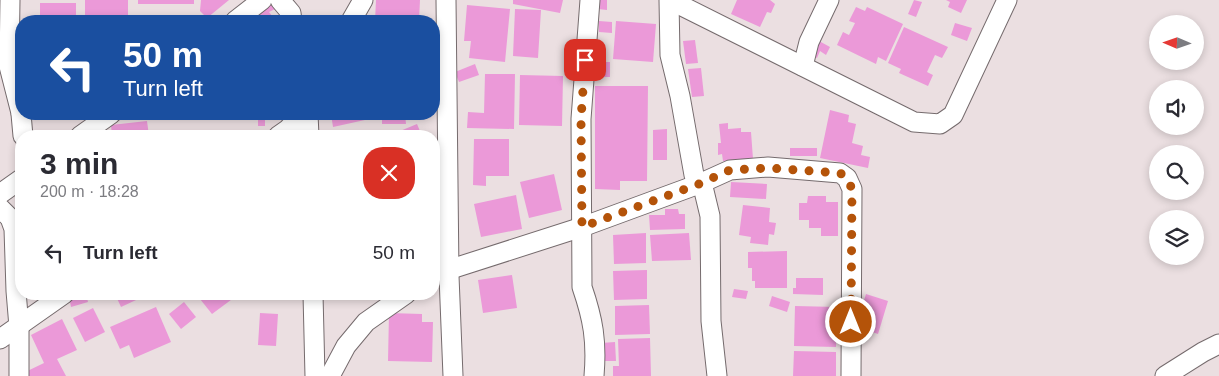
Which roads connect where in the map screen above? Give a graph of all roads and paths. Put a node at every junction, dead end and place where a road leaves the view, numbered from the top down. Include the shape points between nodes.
1 (10, 0) edge
2 (262, 0) edge
3 (364, 0) edge
4 (446, 0) edge
5 (590, 0) edge
6 (669, 0) edge
7 (828, 0) edge
8 (1007, 0) edge
9 (243, 15) edge
10 (355, 15) edge
11 (4, 63) edge
12 (803, 66) junction
13 (15, 95) edge
14 (103, 120) edge
15 (289, 120) edge
16 (296, 120) edge
17 (88, 130) edge
18 (280, 130) edge
19 (287, 130) edge
20 (15, 183) edge
21 (699, 184) junction
22 (0, 194) edge
23 (0, 208) edge
24 (582, 227) junction
25 (15, 260) edge
26 (444, 276) edge
27 (17, 300) edge
28 (56, 300) edge
29 (313, 300) edge
30 (397, 300) edge
31 (20, 327) junction
32 (0, 339) edge
33 (1219, 344) edge
34 (19, 376) edge
35 (315, 376) edge
36 (330, 376) edge
37 (454, 376) edge
38 (594, 376) edge
39 (717, 376) edge
40 (851, 376) edge
41 (1165, 376) edge

1 - 11 street
2 - 9 street
3 - 10 street
4 - 26 street
5 - 24 street via 581,119
6 - 12 street
6 - 21 street via 670,55 694,175
7 - 12 street via 809,42
8 - 12 street via 953,115 940,124 914,122
11 - 13 street
14 - 17 street
15 - 18 street
16 - 19 street
20 - 22 street
21 - 24 street
21 - 39 street via 710,216 711,321
21 - 40 street via 730,170 768,168 840,173 847,178 852,189
23 - 25 street via 10,218 14,229
24 - 26 street
24 - 38 street via 582,287 591,311 596,350
26 - 37 street
27 - 31 street
28 - 31 street
29 - 35 street
30 - 36 street via 366,322 346,346
31 - 32 street
31 - 34 street
33 - 41 street

